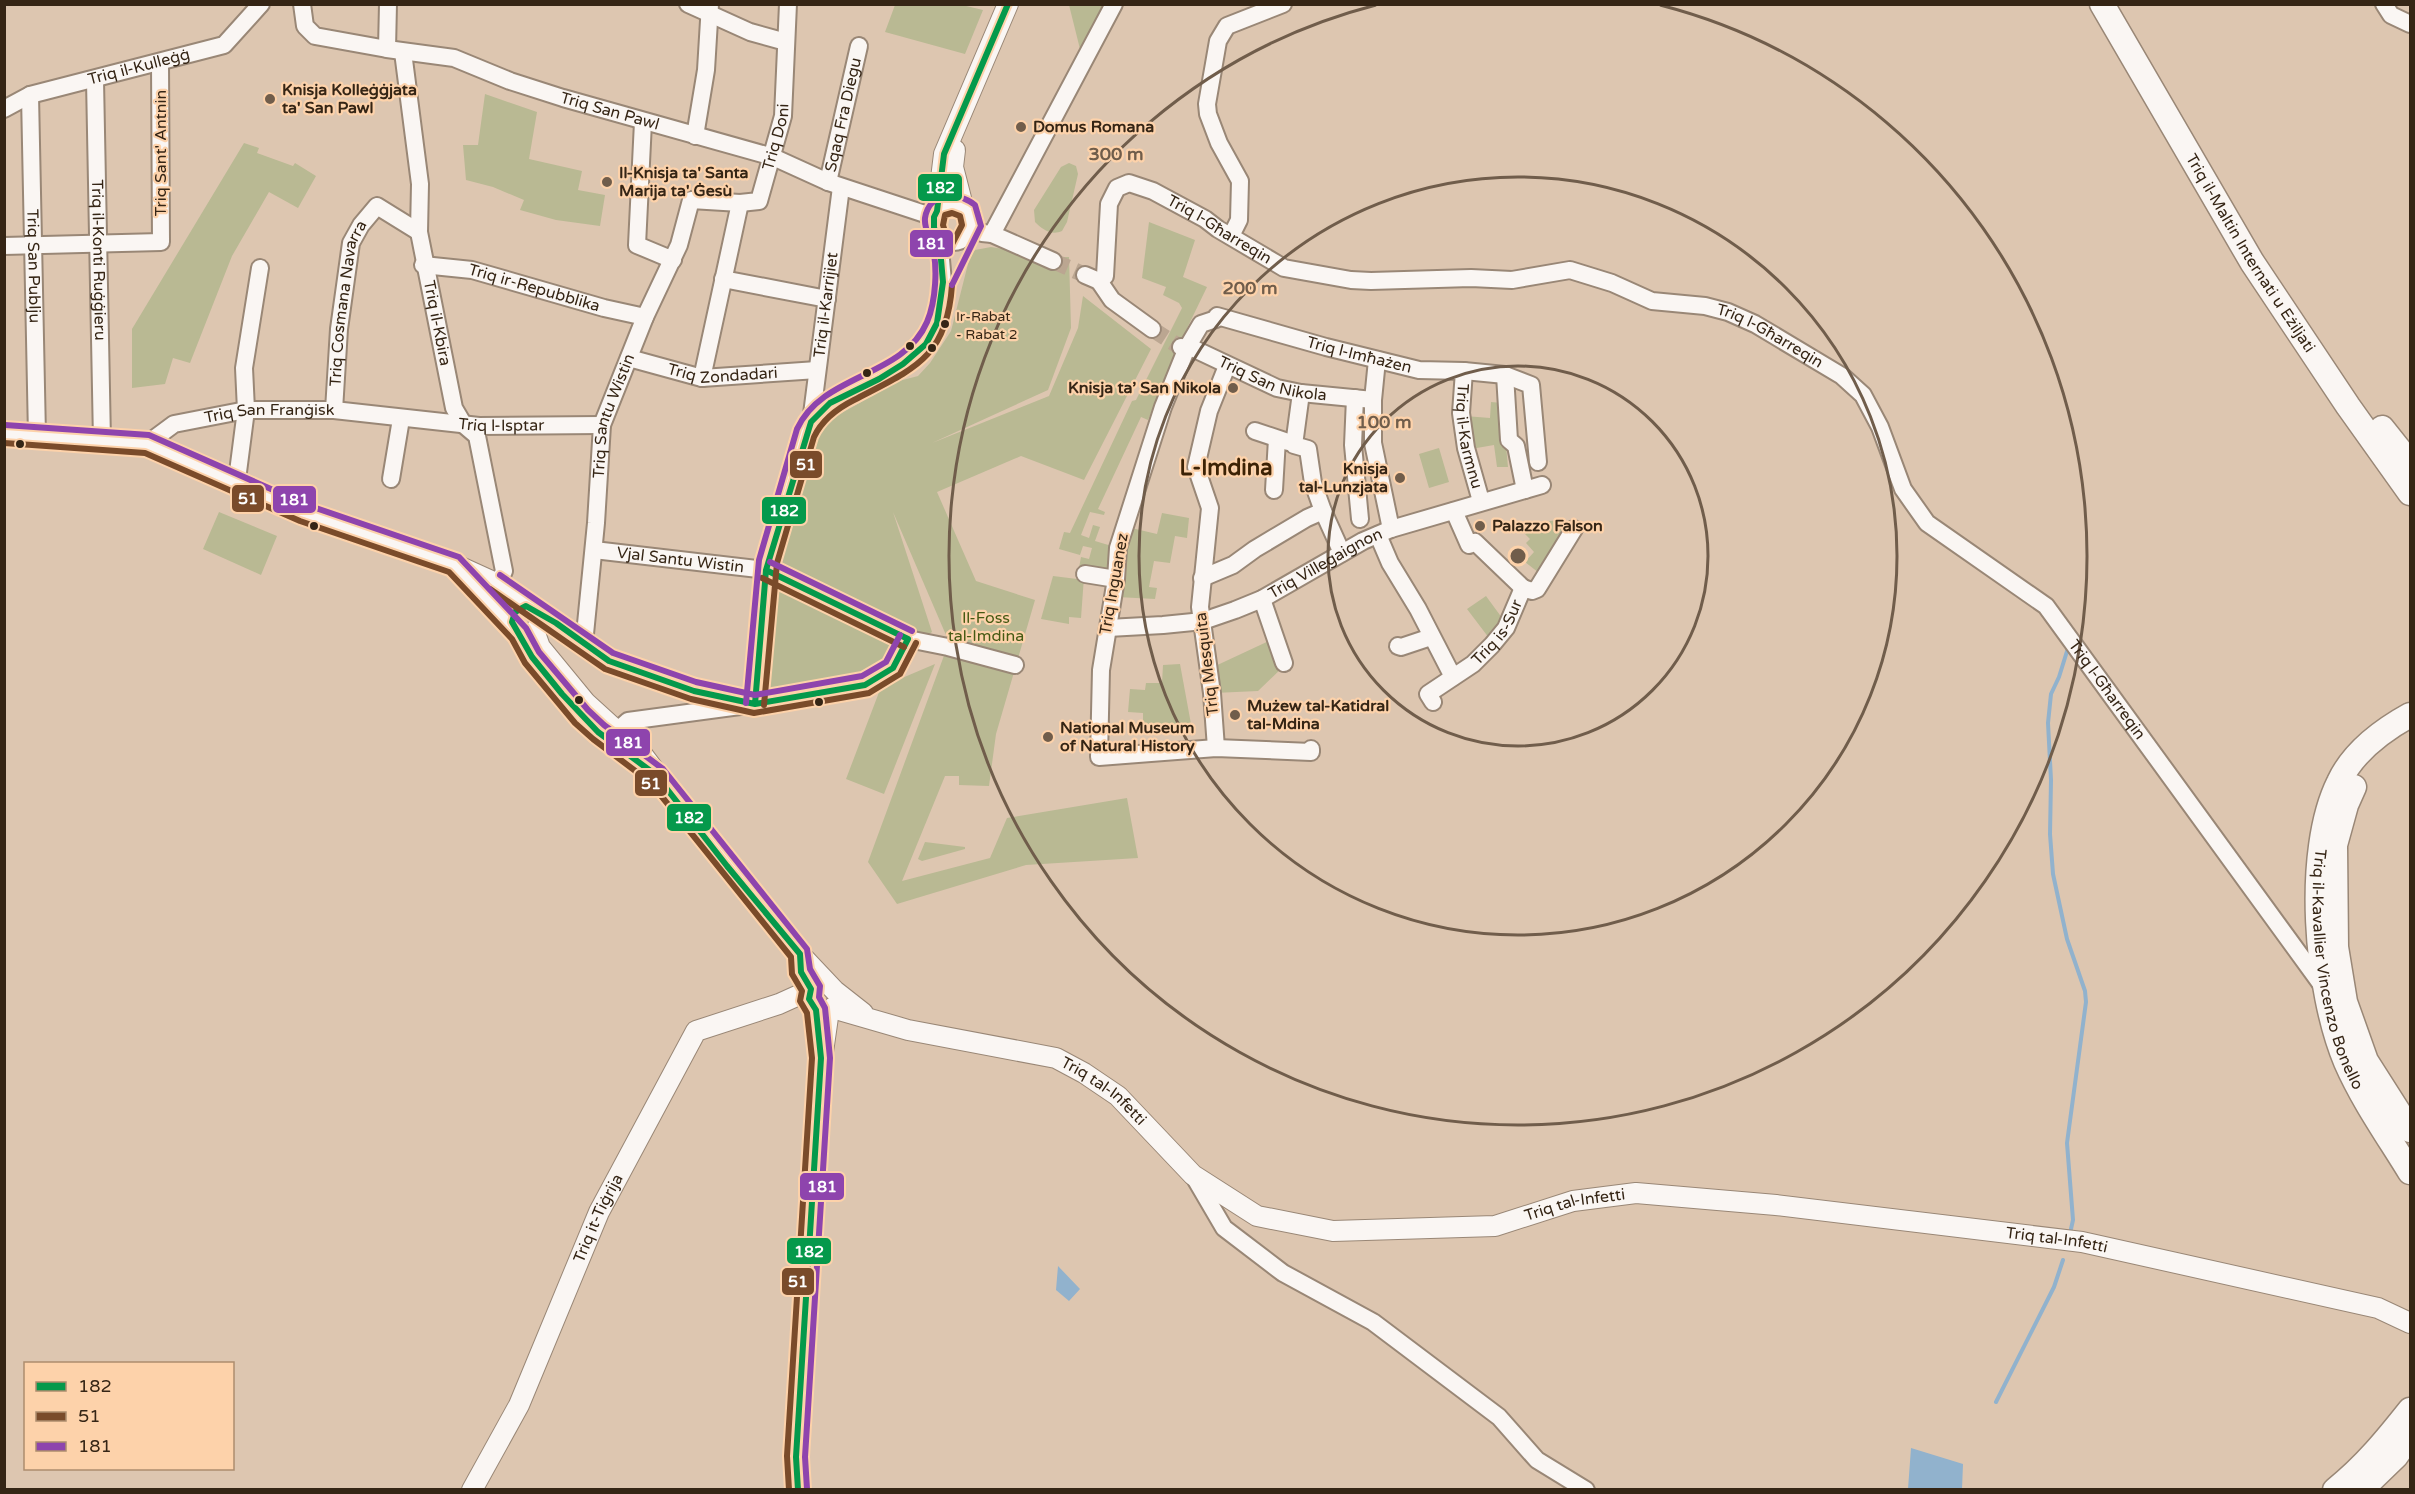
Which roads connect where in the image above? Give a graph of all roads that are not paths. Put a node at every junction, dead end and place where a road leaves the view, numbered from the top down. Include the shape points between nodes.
1 (261, 4) edge
2 (302, 4) edge
3 (388, 4) edge
4 (688, 4) edge
5 (788, 4) edge
6 (1008, 4) edge
7 (1114, 4) edge
8 (1283, 4) edge
9 (2102, 4) edge
10 (2115, 4) edge
11 (2384, 4) edge
12 (710, 10) edge
13 (2410, 24) edge
14 (786, 42) junction
15 (859, 46) dead end
16 (395, 51) junction
17 (160, 63) junction
18 (95, 80) junction
19 (30, 95) junction
20 (4, 110) edge
21 (643, 122) junction
22 (958, 127) junction
23 (694, 136) junction
24 (773, 157) junction
25 (834, 184) junction
26 (691, 200) joint
27 (740, 203) junction
28 (936, 214) junction
29 (967, 224) junction
30 (418, 232) junction
31 (992, 234) junction
32 (1231, 236) junction
33 (939, 237) junction
34 (98, 244) junction
35 (4, 246) edge
36 (34, 246) junction
37 (673, 260) junction
38 (1053, 261) tunnel mouth
39 (423, 264) junction
40 (260, 268) dead end
41 (723, 279) junction
42 (943, 282) junction
43 (827, 299) junction
44 (1217, 316) joint
45 (645, 317) junction
46 (1152, 329) tunnel mouth
47 (1184, 348) junction
48 (629, 358) junction
49 (1377, 360) junction
50 (1227, 366) junction
51 (817, 370) junction
52 (1464, 371) junction
53 (1505, 375) junction
54 (702, 378) junction
55 (1301, 393) junction
56 (1355, 398) junction
57 (1373, 400) junction
58 (246, 410) junction
59 (334, 410) junction
60 (401, 419) junction
61 (811, 422) junction
62 (464, 425) junction
63 (602, 425) junction
64 (1255, 431) dead end
65 (4, 434) edge
66 (37, 436) junction
67 (1277, 439) junction
68 (102, 441) junction
69 (147, 444) junction
70 (1294, 445) junction
71 (1538, 462) dead end
72 (2410, 463) edge
73 (238, 472) dead end
74 (392, 479) dead end
75 (1542, 485) dead end
76 (1274, 490) dead end
77 (1525, 490) junction
78 (2410, 493) edge
79 (1481, 501) junction
80 (1323, 511) junction
81 (1454, 511) junction
82 (1574, 530) dead end
83 (1370, 532) junction
84 (594, 550) junction
85 (1342, 553) junction
86 (454, 564) junction
87 (766, 570) junction
88 (1085, 574) dead end
89 (1202, 578) junction
90 (1116, 579) junction
91 (498, 584) junction
92 (1523, 588) junction
93 (1262, 599) junction
94 (531, 608) junction
95 (1203, 621) junction
96 (517, 626) junction
97 (1108, 628) junction
98 (1431, 637) junction
99 (908, 639) junction
100 (584, 644) junction
101 (1398, 646) dead end
102 (1284, 663) dead end
103 (1016, 665) dead end
104 (1453, 677) junction
105 (1433, 702) dead end
106 (755, 704) junction
107 (2410, 715) edge
108 (618, 730) junction
109 (2410, 731) edge
110 (1216, 748) junction
111 (1311, 749) dead end
112 (656, 775) junction
113 (2319, 927) junction
114 (2284, 934) junction
115 (2326, 992) junction
116 (822, 998) junction
117 (2410, 1130) edge
118 (2410, 1172) edge
119 (1193, 1175) junction
120 (2410, 1306) edge
121 (2378, 1308) junction
122 (2410, 1323) edge
123 (2410, 1410) edge
124 (2410, 1436) edge
125 (471, 1490) edge
126 (798, 1490) edge
127 (1586, 1490) edge
128 (2335, 1490) edge
129 (2361, 1490) edge

1 - 17 street, Triq il-Kulleġġ via 227,44
2 - 16 street, Triq San Pawl via 305,26 315,36
3 - 16 street, Triq il-Kbira
4 - 12 street
5 - 14 street, Triq Doni
6 - 22 main road
7 - 31 street
8 - 32 street via 1227,26 1218,41 1207,104 1220,143 1240,181 1239,220
9 - 78 highway, Triq il-Maltin Internati u Eżiljati via 2252,262
10 - 72 highway, Triq il-Maltin Internati u Eżiljati via 2260,251 2359,400
11 - 13 street via 2391,15
12 - 14 street via 750,33
12 - 23 street via 706,70
14 - 24 street, Triq Doni via 783,116
15 - 25 street, Sqaq Fra Diegu
16 - 21 street, Triq San Pawl via 454,58 521,84
16 - 30 street, Triq il-Kbira via 420,184
17 - 18 street, Triq il-Kulleġġ
17 - 34 street, Triq Sant' Antnin via 161,242
18 - 19 street, Triq il-Kulleġġ
18 - 34 street, Triq il-Konti Ruġġieru
19 - 20 street, Triq il-Kulleġġ
19 - 36 street, Triq San Publju
21 - 23 street, Triq San Pawl
21 - 37 street via 637,245
22 - 28 main road via 944,154
22 - 29 main road via 953,167
23 - 24 street, Triq San Pawl
24 - 25 street, Triq San Pawl
24 - 27 street, Triq Doni via 759,201
25 - 28 street, Triq San Pawl via 901,207
25 - 43 street, Triq il-Karrijiet
26 - 27 street, Triq Doni
26 - 37 street, Triq Santu Wistin
27 - 41 street
28 - 29 street via 952,203
28 - 33 street via 934,228
29 - 31 street
29 - 33 street via 950,242
29 - 42 street
30 - 39 street, Triq il-Kbira
30 - 59 street, Triq Cosmana Navarra via 378,206 351,243 339,329
31 - 38 street
32 - 46 street, Triq l-Għarreqin via 1153,190 1122,184 1112,195 1105,276 1092,278 1112,300
32 - 114 street, Triq l-Għarreqin via 1284,268 1351,280 1497,280 1560,271 1580,273 1652,301 1713,308 1738,316 1842,376 1863,395 1880,427 1903,489 1927,523 2046,606
33 - 42 street
34 - 36 street
34 - 68 street, Triq il-Konti Ruġġieru
35 - 36 street
36 - 66 street, Triq San Publju
37 - 45 street, Triq Santu Wistin
39 - 45 street, Triq ir-Repubblika via 472,270
39 - 62 street, Triq il-Kbira via 454,408
40 - 58 street via 244,368
41 - 43 street
41 - 54 street
42 - 61 street via 937,323 926,344 879,379 830,403
43 - 51 street, Triq il-Karrijiet
44 - 47 street, Triq Inguanez via 1201,324
44 - 49 street, Triq l-Imħażen
45 - 48 street, Triq Santu Wistin
47 - 50 street, Triq San Nikola
47 - 90 street, Triq Inguanez via 1118,548
48 - 54 street, Triq Zondadari
48 - 63 street, Triq Santu Wistin
49 - 52 street, Triq l-Imħażen via 1419,370
49 - 57 street
50 - 55 street, Triq San Nikola via 1277,388
50 - 89 street, Triq Mesquita via 1209,411 1196,467 1210,508
51 - 54 street, Triq Zondadari
51 - 61 street, Triq il-Karrijiet
52 - 53 street, Triq l-Imħażen
52 - 79 street, Triq il-Karmnu via 1461,413
53 - 71 street, Triq l-Imħażen via 1531,385
53 - 77 street via 1509,441 1516,446
55 - 56 street, Triq San Nikola
55 - 70 street
56 - 57 street, Triq San Nikola
56 - 83 street via 1353,444
57 - 83 street
58 - 59 street, Triq San Franġisk
58 - 69 street, Triq San Franġisk via 174,424
58 - 73 street
59 - 60 street, Triq San Franġisk
60 - 62 street, Triq l-Isptar
60 - 74 street
61 - 87 street, Triq il-Karrijiet
62 - 63 street, Triq l-Isptar
62 - 91 street, Triq il-Kbira via 477,436 504,571
63 - 84 street, Triq Santu Wistin
64 - 67 street
65 - 66 main road
66 - 68 main road
67 - 70 street
67 - 76 street
68 - 69 main road
69 - 86 main road via 304,513
70 - 80 street via 1308,449 1313,483
75 - 77 street, Triq Villegaignon
77 - 79 street, Triq Villegaignon
79 - 81 street, Triq Villegaignon
80 - 85 street
80 - 89 street via 1233,565
81 - 83 street, Triq Villegaignon
81 - 92 street via 1470,545 1475,542
82 - 92 street, Triq is-Sur via 1537,589
83 - 85 street, Triq Villegaignon
83 - 98 street
84 - 87 street, Vjal Santu Wistin
84 - 100 street, Triq Santu Wistin
85 - 93 street, Triq Villegaignon
86 - 91 main road
86 - 96 main road
87 - 99 street, Vjal Santu Wistin
87 - 106 street, Triq il-Karrijiet
88 - 90 street
89 - 95 street, Triq Mesquita
90 - 97 street, Triq Inguanez
91 - 94 main road
91 - 96 main road
92 - 104 street, Triq is-Sur via 1506,628 1473,664
93 - 95 street, Triq Villegaignon
93 - 102 street
94 - 96 main road via 515,612 512,622
94 - 100 street
95 - 97 street, Triq Villegaignon
95 - 110 street, Triq Mesquita
96 - 108 main road via 540,647 586,703
96 - 112 main road via 532,657 581,716
97 - 110 street, Triq Inguanez via 1100,683 1099,757
98 - 101 street
98 - 104 street
99 - 103 street, Vjal Santu Wistin
99 - 106 street via 893,668 865,685
100 - 106 street via 609,661 663,682
104 - 105 street, Triq is-Sur via 1428,694
106 - 108 street via 628,722
107 - 113 highway, Triq il-Kavallier Vincenzo Bonello via 2379,735 2353,759 2332,796 2320,841
108 - 112 main road
109 - 117 highway, Triq il-Kavallier Vincenzo Bonello via 2360,774 2346,805 2336,846 2336,947 2345,1002 2366,1060
110 - 111 street
112 - 116 main road via 800,954 801,972
113 - 114 street via 2309,939
113 - 115 highway, Triq il-Kavallier Vincenzo Bonello
114 - 115 street, Triq l-Għarreqin
115 - 118 highway, Triq il-Kavallier Vincenzo Bonello via 2346,1062
116 - 119 main road, Triq tal-Infetti via 909,1030 1056,1058 1118,1096
116 - 125 main road, Triq it-Tiġrija via 779,1004 696,1031 599,1212 519,1405
116 - 126 main road via 796,1445
119 - 121 main road, Triq tal-Infetti via 1257,1216 1333,1231 1495,1227 1573,1201 1636,1193 1776,1205 2082,1242
119 - 127 street via 1224,1228 1283,1273 1373,1322 1499,1418 1537,1460
120 - 121 main road, Triq tal-Infetti
121 - 122 main road, Triq tal-Infetti
123 - 128 highway via 2382,1446
124 - 129 highway via 2396,1456

